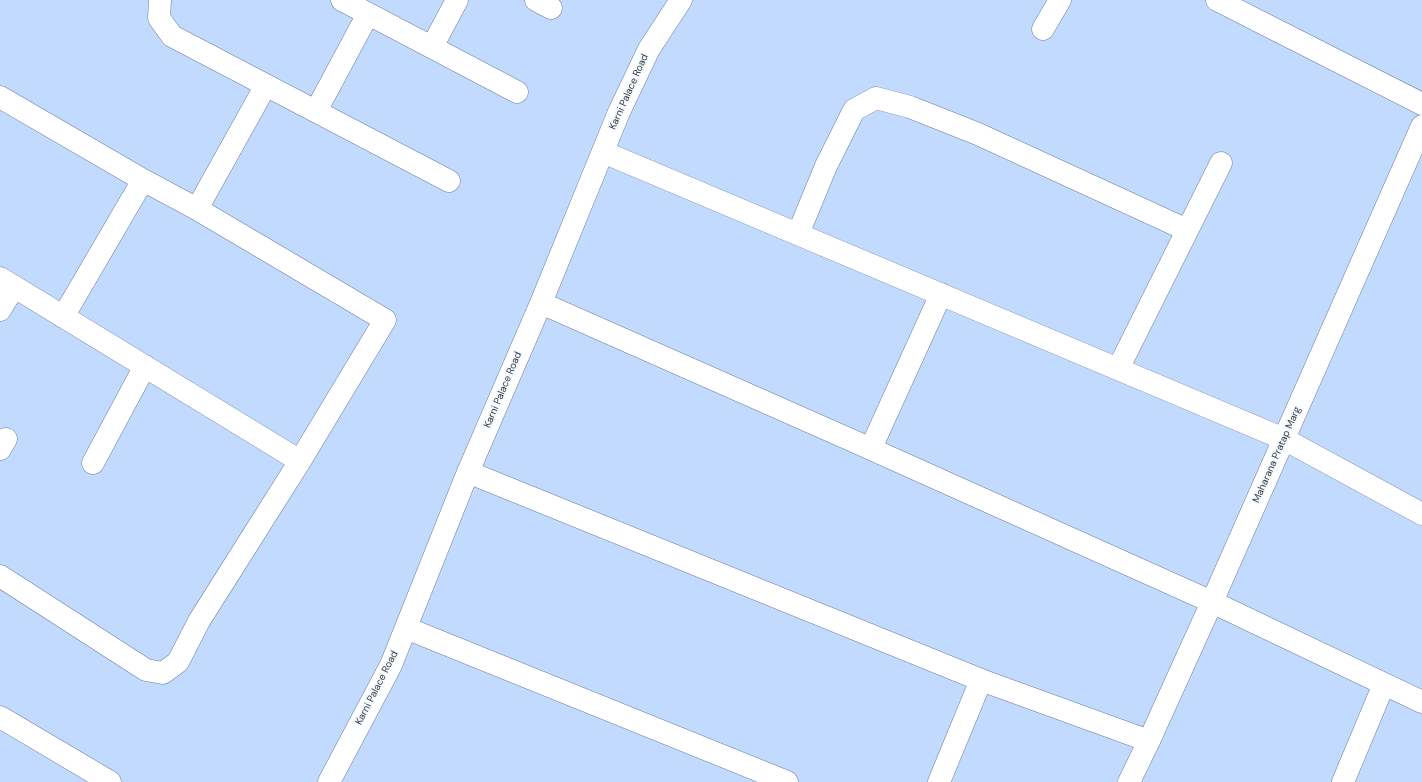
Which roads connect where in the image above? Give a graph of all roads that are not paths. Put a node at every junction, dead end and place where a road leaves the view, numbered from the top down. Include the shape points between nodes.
1 (160, 0) edge
2 (342, 0) edge
3 (457, 0) edge
4 (681, 0) edge
5 (1060, 0) edge
6 (1222, 1) edge
7 (368, 14) junction
8 (1043, 28) dead end
9 (432, 47) junction
10 (266, 85) junction
11 (517, 92) dead end
12 (0, 97) edge
13 (1422, 104) edge
14 (316, 111) junction
15 (1422, 126) edge
16 (603, 152) junction
17 (1221, 163) dead end
18 (143, 180) junction
19 (449, 181) dead end
20 (197, 209) junction
21 (1188, 230) junction
22 (798, 234) junction
23 (7, 282) edge
24 (941, 294) junction
25 (541, 303) junction
26 (0, 310) edge
27 (63, 317) junction
28 (145, 366) junction
29 (1118, 369) junction
30 (1284, 439) junction
31 (871, 448) junction
32 (300, 461) junction
33 (93, 463) dead end
34 (468, 472) junction
35 (1422, 514) edge
36 (1, 580) edge
37 (1212, 602) junction
38 (406, 628) junction
39 (981, 680) junction
40 (1384, 684) junction
41 (1422, 702) edge
42 (0, 717) edge
43 (1149, 741) junction
44 (1131, 781) edge
45 (110, 782) edge
46 (329, 782) edge
47 (786, 782) edge
48 (938, 782) edge
49 (1343, 782) edge

1 - 10 street via 159,18 172,36
2 - 7 street
3 - 9 street
4 - 16 street, Karni Palace Road via 649,49
5 - 8 street
6 - 13 street
7 - 9 street
7 - 14 street
9 - 11 street
10 - 14 street
10 - 20 street
12 - 18 street
14 - 19 street
15 - 30 street, Maharana Pratap Marg
16 - 22 street
16 - 25 street, Karni Palace Road
17 - 21 street
18 - 20 street
18 - 27 street
20 - 32 street via 384,320
21 - 22 street via 978,134 910,107 876,98 854,110 826,166
21 - 29 street
22 - 24 street
23 - 26 street
23 - 27 street
24 - 29 street
24 - 31 street
25 - 31 street
25 - 34 street, Karni Palace Road
27 - 28 street
28 - 32 street
28 - 33 street
29 - 30 street
30 - 35 street
30 - 37 street, Maharana Pratap Marg
31 - 37 street
32 - 36 street via 199,621 178,662 163,673 146,670
34 - 38 street, Karni Palace Road
34 - 39 street
37 - 40 street
37 - 43 street, Maharana Pratap Marg
38 - 46 street, Karni Palace Road via 391,665
38 - 47 street
39 - 43 street
39 - 48 street
40 - 41 street
40 - 49 street
42 - 45 street
43 - 44 street, Maharana Pratap Marg

